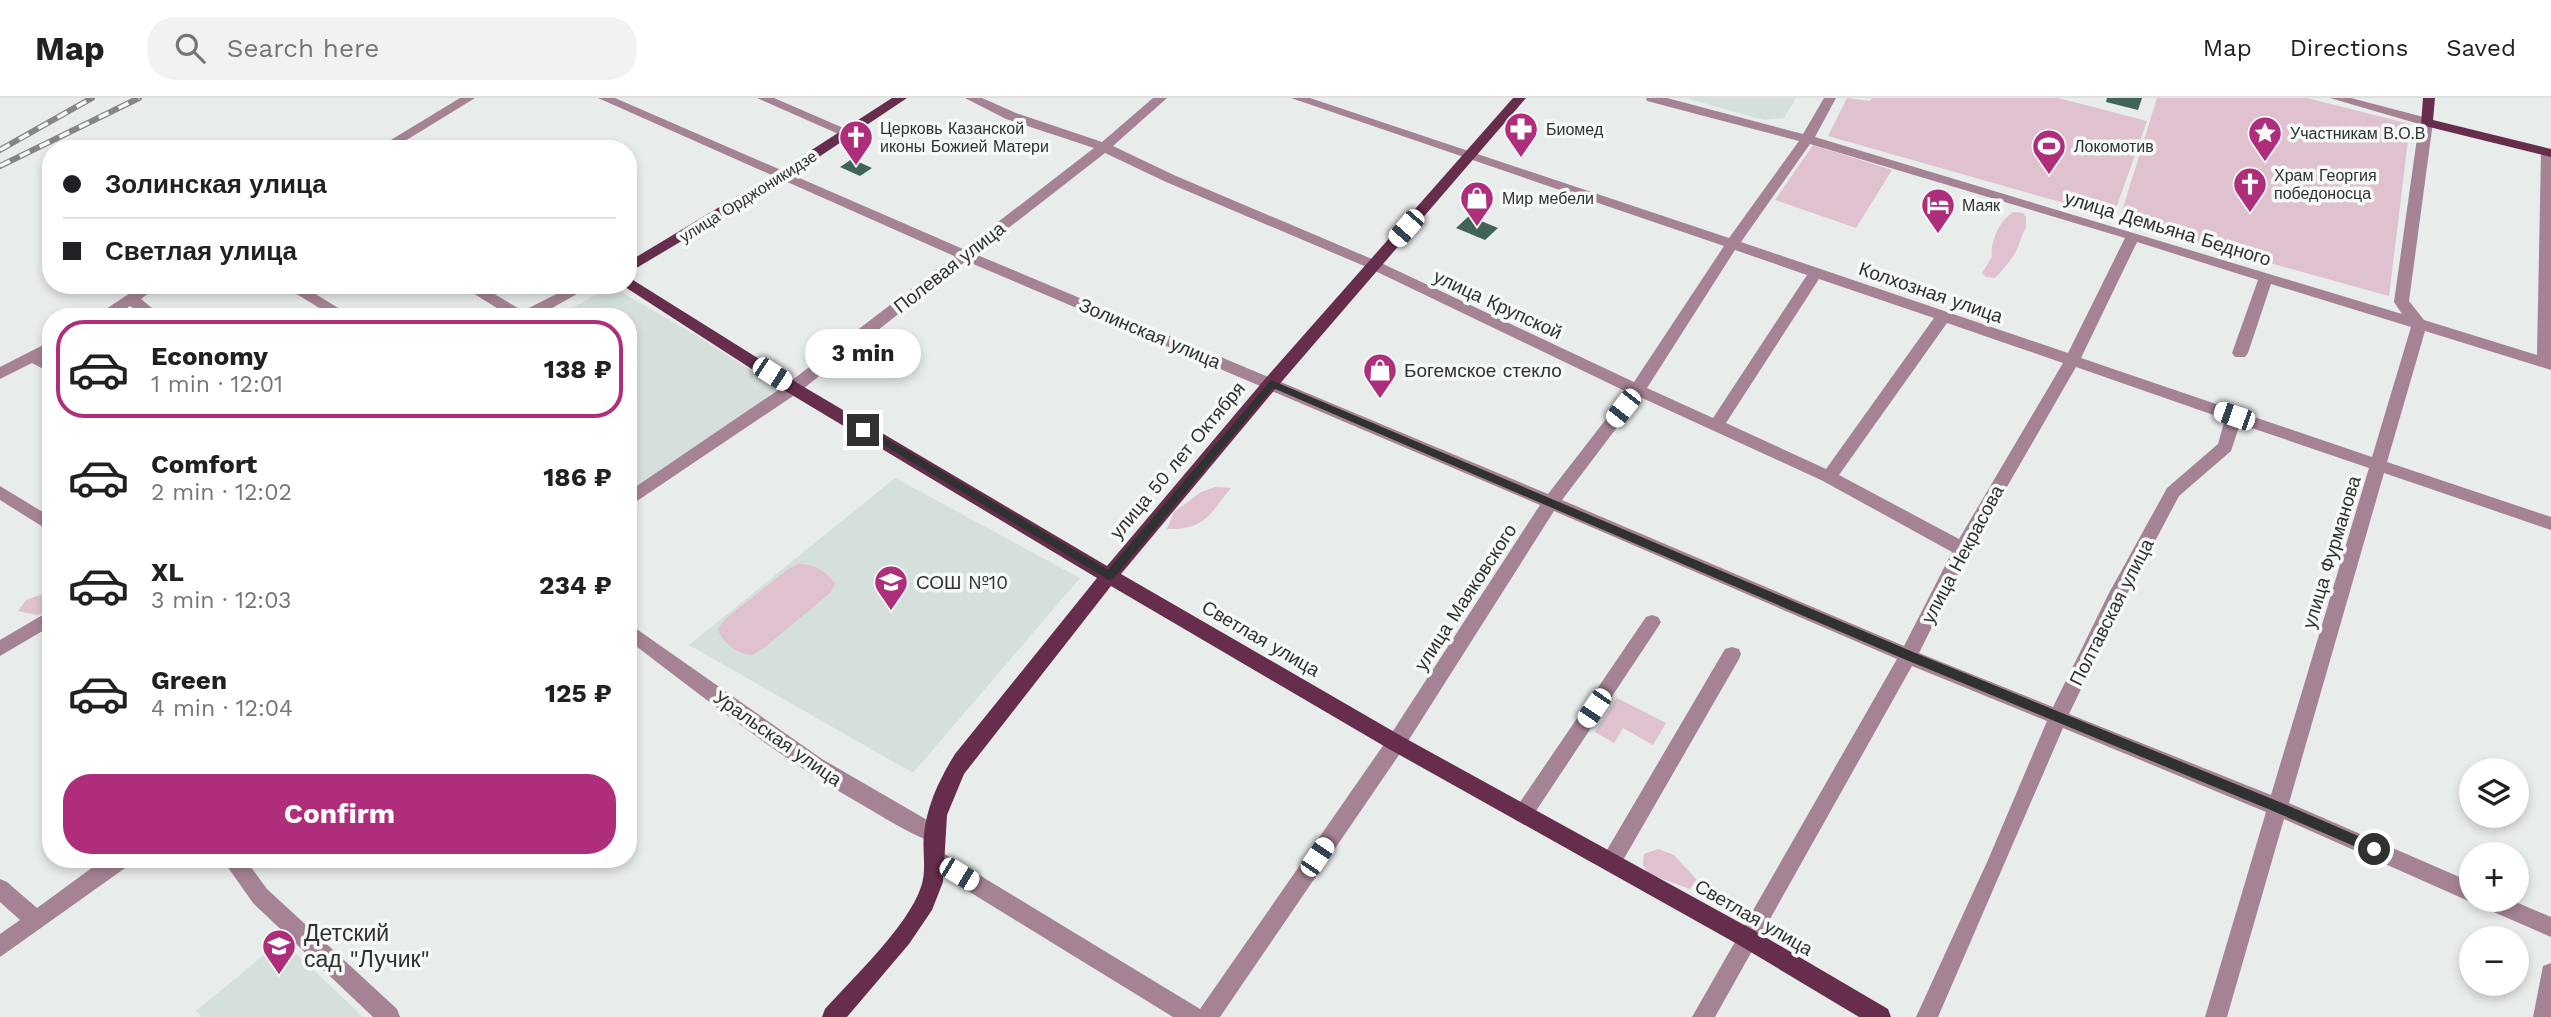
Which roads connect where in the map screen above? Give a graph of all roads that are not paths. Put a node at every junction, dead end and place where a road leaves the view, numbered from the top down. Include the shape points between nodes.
1 (469, 98) edge
2 (604, 98) edge
3 (763, 98) edge
4 (901, 98) edge
5 (971, 98) edge
6 (1161, 98) edge
7 (1297, 98) edge
8 (1520, 98) edge
9 (1652, 98) edge
10 (1830, 98) edge
11 (2336, 98) edge
12 (2429, 98) edge
13 (2427, 122) junction
14 (848, 133) junction
15 (1807, 139) junction
16 (401, 140) edge
17 (1104, 147) junction
18 (2550, 153) edge
19 (1471, 155) junction
20 (781, 176) junction
21 (2133, 236) junction
22 (1732, 244) junction
23 (964, 255) junction
24 (637, 263) edge
25 (1374, 265) junction
26 (1816, 272) junction
27 (2266, 278) junction
28 (637, 289) edge
29 (139, 294) edge
30 (305, 294) edge
31 (483, 294) edge
32 (568, 294) edge
33 (131, 299) junction
34 (116, 308) edge
35 (144, 308) edge
36 (330, 308) edge
37 (507, 308) edge
38 (541, 308) edge
39 (1943, 317) junction
40 (2419, 325) junction
41 (42, 351) edge
42 (2240, 354) dead end
43 (33, 356) junction
44 (2072, 361) junction
45 (42, 362) edge
46 (2548, 364) edge
47 (0, 374) edge
48 (1271, 383) junction
49 (793, 388) junction
50 (1637, 390) junction
51 (2234, 416) junction
52 (1716, 426) junction
53 (2380, 464) junction
54 (1829, 477) junction
55 (0, 492) edge
56 (637, 495) edge
57 (1551, 502) junction
58 (42, 520) edge
59 (2551, 524) edge
60 (1962, 549) junction
61 (1109, 576) junction
62 (1652, 622) dead end
63 (42, 623) edge
64 (637, 637) edge
65 (0, 649) edge
66 (1732, 654) dead end
67 (1908, 656) junction
68 (2057, 717) junction
69 (1396, 743) junction
70 (2277, 807) junction
71 (1523, 814) junction
72 (934, 834) junction
73 (936, 860) junction
74 (1611, 862) junction
75 (109, 868) edge
76 (239, 868) edge
77 (2459, 887) edge
78 (0, 888) edge
79 (2517, 912) edge
80 (36, 921) junction
81 (2551, 927) edge
82 (1747, 938) junction
83 (0, 947) edge
84 (2551, 973) edge
85 (389, 1017) edge
86 (833, 1017) edge
87 (1193, 1017) edge
88 (1207, 1017) edge
89 (1703, 1017) edge
90 (1880, 1017) edge
91 (1927, 1017) edge
92 (2216, 1017) edge
93 (2544, 1017) edge

1 - 16 street
2 - 20 street, Золинская улица
3 - 14 street
4 - 14 main road, улица Орджоникидзе
5 - 17 street, улица Крупской
6 - 17 street, Полевая улица
7 - 19 street, Колхозная улица
8 - 19 main road, улица 50 лет Октября
9 - 15 street, улица Демьяна Бедного
10 - 15 street, улица Маяковского
11 - 13 street
12 - 13 main road
13 - 18 main road
13 - 40 street via 2401,302
14 - 20 main road, улица Орджоникидзе
15 - 21 street, улица Демьяна Бедного
15 - 22 street, улица Маяковского
17 - 23 street, Полевая улица
17 - 25 street, улица Крупской
18 - 46 street
19 - 22 street, Колхозная улица
19 - 25 main road, улица 50 лет Октября
20 - 23 street, Золинская улица
20 - 24 main road, улица Орджоникидзе
21 - 27 street, улица Демьяна Бедного
21 - 44 street, улица Некрасова
22 - 26 street, Колхозная улица
22 - 50 street, улица Маяковского
23 - 48 street, Золинская улица
23 - 49 street, Полевая улица
25 - 48 main road, улица 50 лет Октября
25 - 50 street, улица Крупской
26 - 39 street, Колхозная улица
26 - 52 street
27 - 40 street, улица Демьяна Бедного
27 - 42 street
28 - 49 main road, Светлая улица
29 - 33 street
30 - 36 street
31 - 37 street
32 - 38 street
33 - 34 street
33 - 35 street
39 - 44 street, Колхозная улица
39 - 54 street
40 - 46 street, улица Демьяна Бедного
40 - 53 street, улица Фурманова
41 - 43 street
43 - 45 street
43 - 47 street
44 - 51 street, Колхозная улица
44 - 60 street, улица Некрасова
48 - 57 street, Золинская улица
48 - 61 main road, улица 50 лет Октября
49 - 56 street, Полевая улица
49 - 61 main road, Светлая улица
50 - 52 street, улица Крупской
50 - 57 street, улица Маяковского
51 - 53 street, Колхозная улица
51 - 68 street, Полтавская улица via 2225,447 2173,492
52 - 54 street, улица Крупской
53 - 59 street, Колхозная улица
53 - 70 street, улица Фурманова
54 - 60 street, улица Крупской
55 - 58 street
57 - 67 street, Золинская улица
57 - 69 street, улица Маяковского
60 - 67 street, улица Некрасова
61 - 69 main road, Светлая улица
61 - 72 main road, улица 50 лет Октября via 962,760 942,799
62 - 71 street
63 - 65 street
64 - 72 street, Уральская улица via 871,802
66 - 74 street
67 - 68 street, Золинская улица
67 - 82 street, улица Некрасова
68 - 70 street, Золинская улица
68 - 91 street, Полтавская улица
69 - 71 main road, Светлая улица
69 - 88 street, улица Маяковского
70 - 77 street, Золинская улица
70 - 92 street, улица Фурманова
71 - 74 main road, Светлая улица
72 - 73 main road, улица 50 лет Октября
73 - 86 main road, улица 50 лет Октября via 930,889 912,922
73 - 87 street
74 - 82 main road, Светлая улица
75 - 80 street
76 - 85 street via 260,896
78 - 80 street
79 - 81 street
80 - 83 street
82 - 89 street, улица Некрасова
82 - 90 main road, Светлая улица
84 - 93 street

